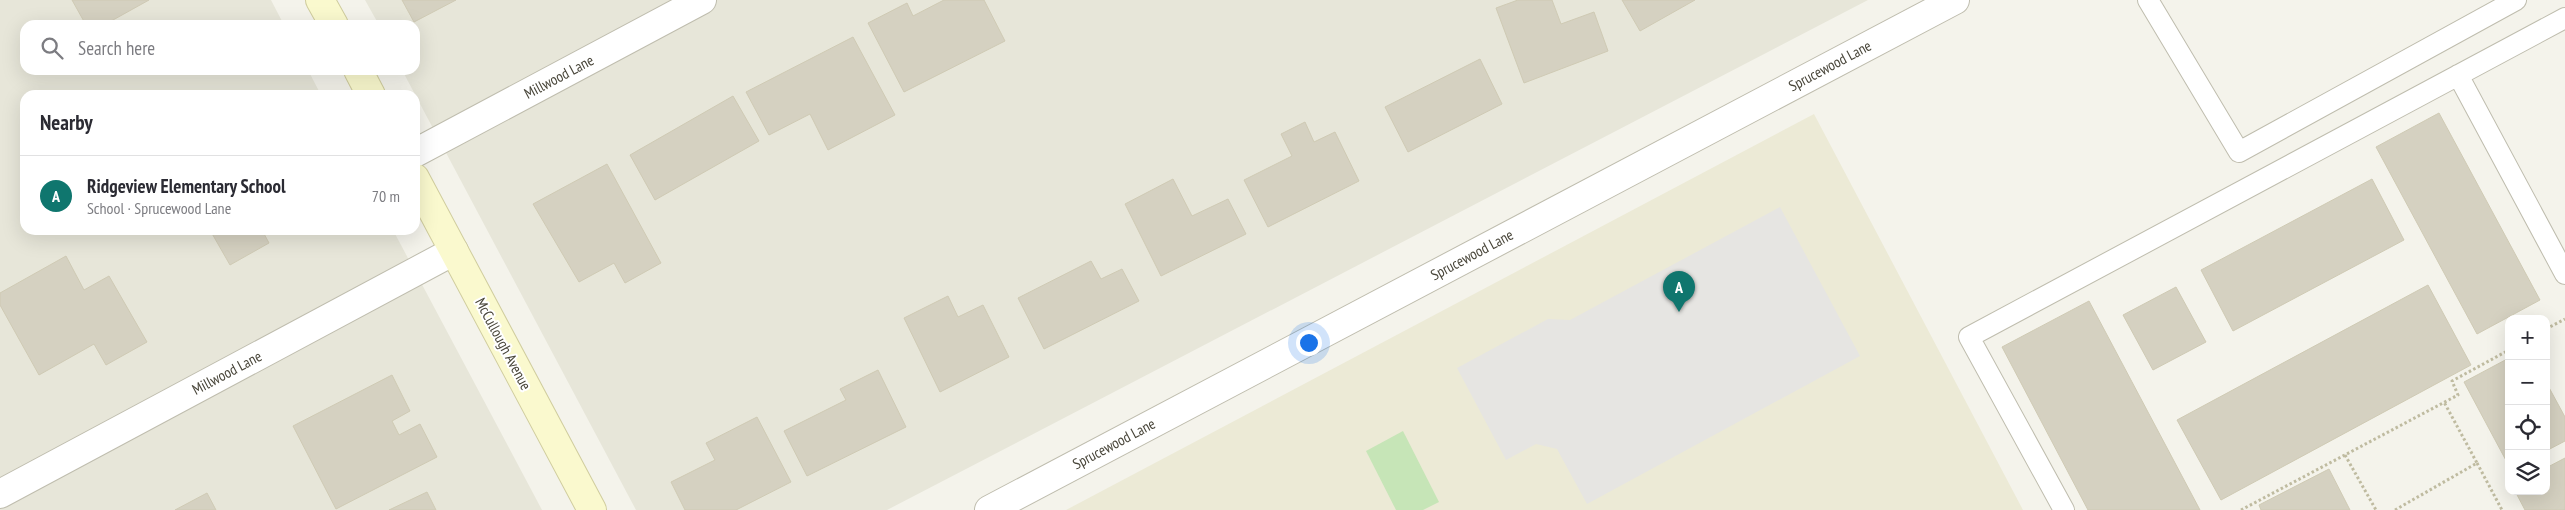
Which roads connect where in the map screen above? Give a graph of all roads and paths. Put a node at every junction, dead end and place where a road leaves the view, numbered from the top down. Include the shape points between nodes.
1 (320, 0) edge
2 (702, 0) edge
3 (1955, 0) edge
4 (2148, 0) edge
5 (2516, 0) edge
6 (2565, 18) edge
7 (331, 20) edge
8 (361, 75) edge
9 (2458, 75) junction
10 (368, 90) edge
11 (420, 150) edge
12 (420, 187) edge
13 (454, 251) junction
14 (2565, 274) edge
15 (2565, 319) edge
16 (2550, 327) edge
17 (2505, 352) edge
18 (2444, 402) junction
19 (2345, 455) junction
20 (2476, 463) junction
21 (0, 494) edge
22 (592, 510) edge
23 (989, 510) edge
24 (2064, 510) edge
25 (2241, 510) edge
26 (2376, 510) edge
27 (2395, 510) edge
28 (2502, 510) edge

1 - 7 main road
2 - 11 street, Millwood Lane
3 - 23 street, Sprucewood Lane
4 - 5 lane via 2239,152
6 - 9 lane
8 - 10 main road
9 - 14 lane
9 - 24 lane via 1969,337
12 - 13 main road, McCullough Avenue
13 - 21 street, Millwood Lane
13 - 22 main road, McCullough Avenue
15 - 16 path
17 - 18 path via 2452,381 2458,395
18 - 19 path
18 - 20 path
19 - 25 path
19 - 26 path
20 - 27 path
20 - 28 path

